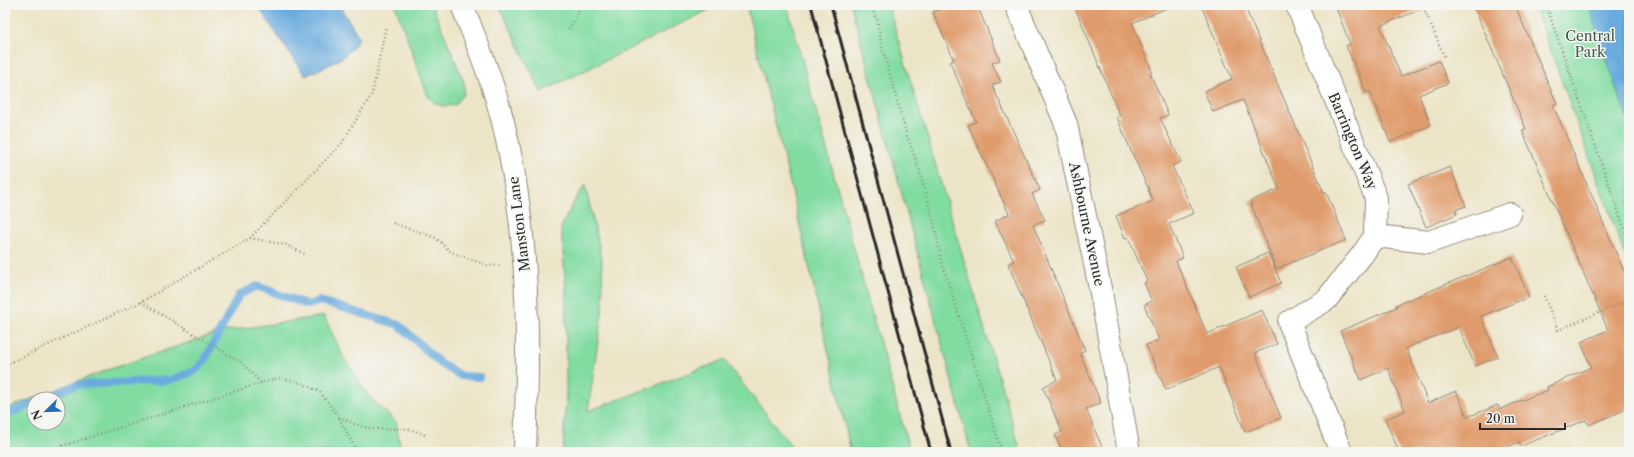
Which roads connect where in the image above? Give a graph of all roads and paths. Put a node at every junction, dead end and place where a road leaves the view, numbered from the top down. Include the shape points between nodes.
1 (462, 5) edge
2 (582, 5) edge
3 (870, 5) edge
4 (1016, 5) edge
5 (1297, 5) edge
6 (1546, 5) edge
7 (1425, 11) dead end
8 (386, 26) dead end
9 (569, 29) dead end
10 (1445, 58) dead end
11 (1510, 214) dead end
12 (393, 223) dead end
13 (1375, 236) junction
14 (250, 238) junction
15 (1629, 242) edge
16 (307, 255) dead end
17 (526, 263) junction
18 (1544, 296) dead end
19 (1629, 300) edge
20 (141, 302) junction
21 (5, 365) edge
22 (261, 383) junction
23 (338, 416) junction
24 (425, 435) dead end
25 (44, 452) edge
26 (357, 452) edge
27 (524, 452) edge
28 (1002, 452) edge
29 (1129, 452) edge
30 (1341, 452) edge

1 - 17 street, Manston Lane via 490,78 503,121 515,181
2 - 9 path
3 - 28 path via 877,19 881,43 906,133 919,169 941,260
4 - 29 street, Ashbourne Avenue via 1066,124 1102,298
5 - 13 street, Barrington Way via 1376,198
6 - 15 path
7 - 10 path
8 - 14 path via 372,94 342,143
11 - 13 street via 1429,242
12 - 17 path via 436,238 451,252 489,266
13 - 30 street via 1326,300 1289,322
14 - 16 path via 286,245
14 - 20 path
17 - 27 street, Manston Lane via 528,366
18 - 19 path via 1558,330
20 - 21 path
20 - 22 path via 242,364
22 - 23 path via 280,378 301,383 320,392
22 - 25 path
23 - 24 path via 358,426 376,429 414,429
23 - 26 path

